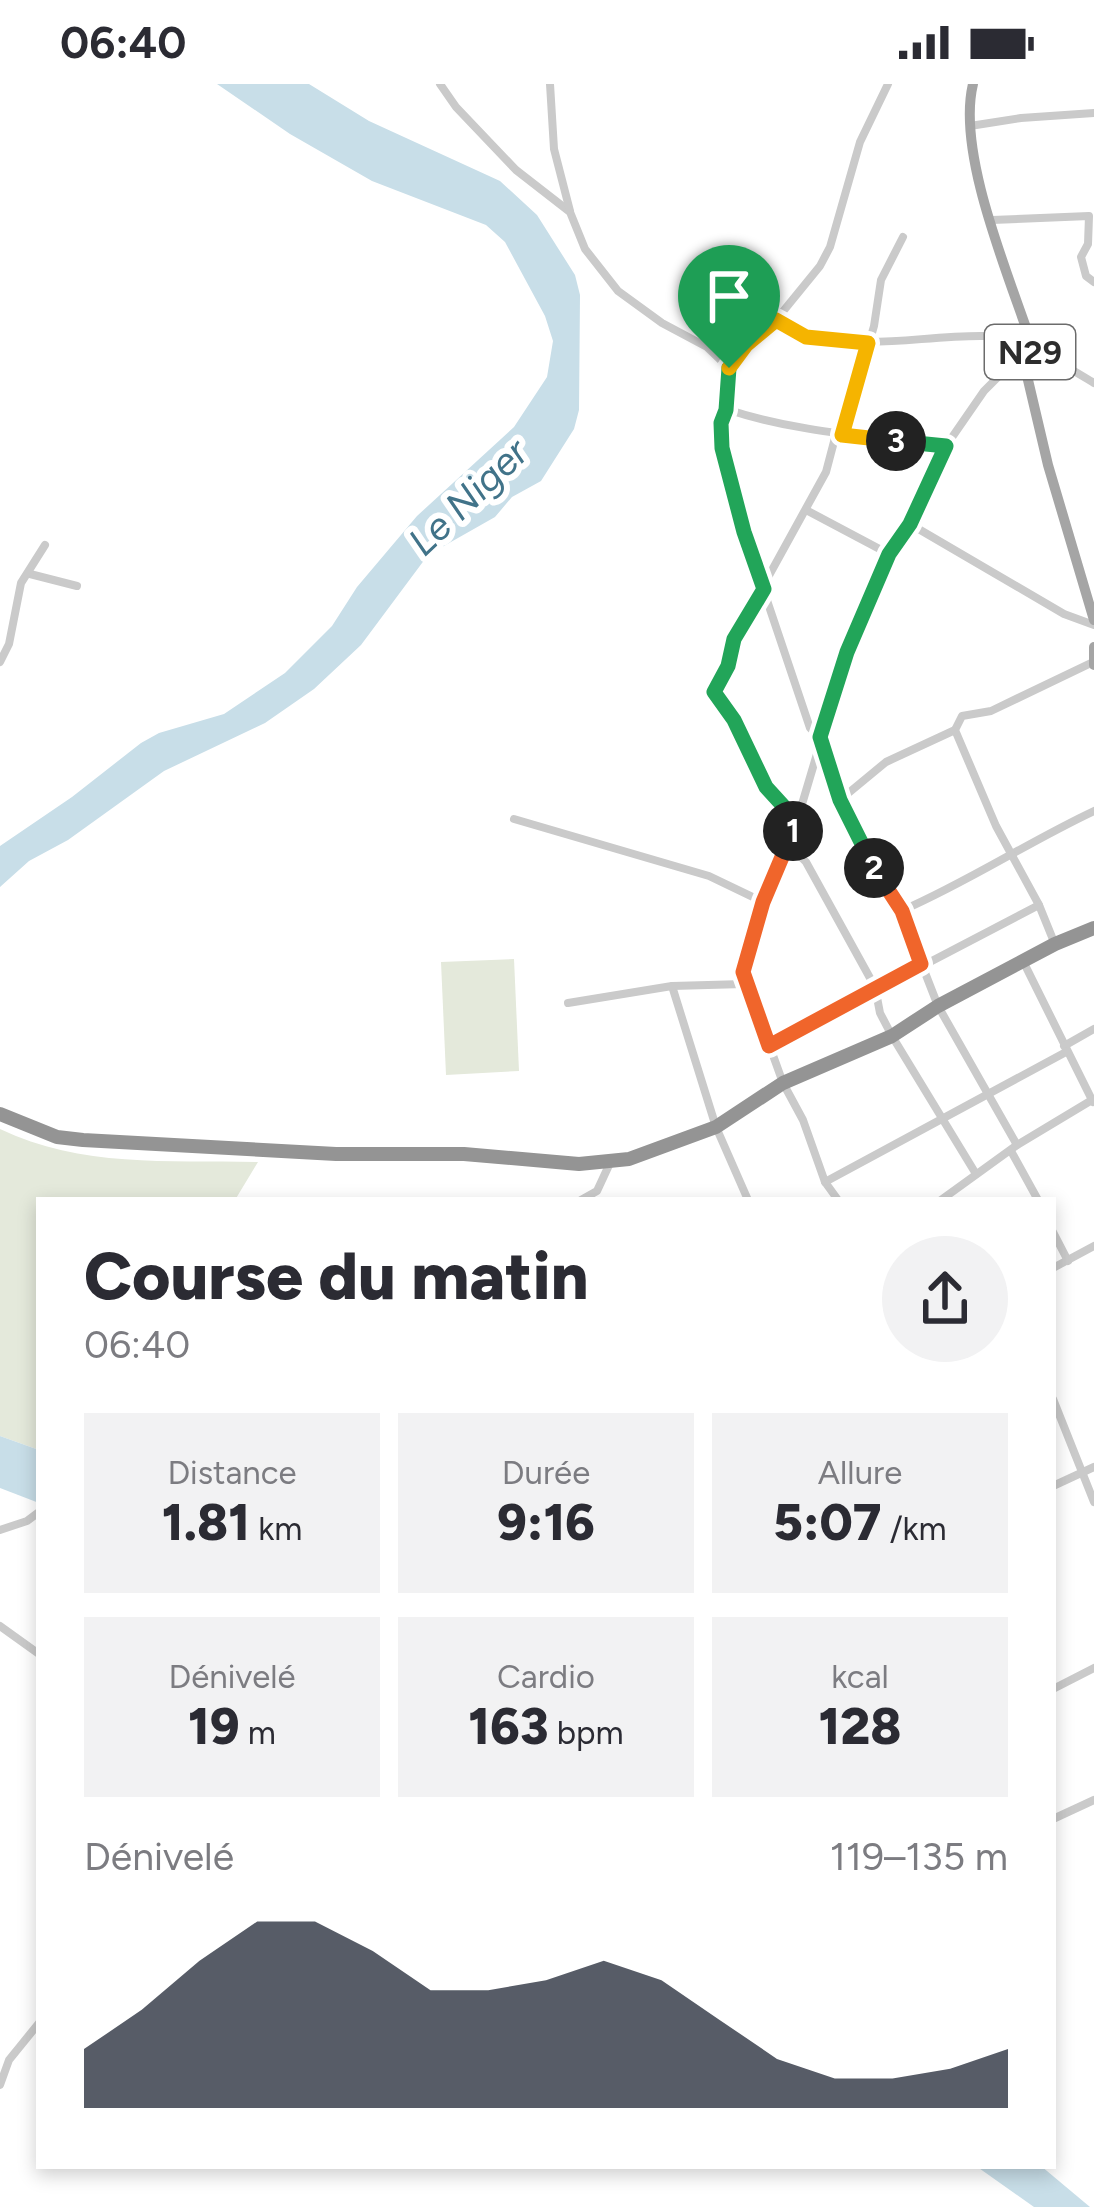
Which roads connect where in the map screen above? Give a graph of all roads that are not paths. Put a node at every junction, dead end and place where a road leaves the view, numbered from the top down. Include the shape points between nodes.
1 (440, 84) edge
2 (550, 84) edge
3 (888, 84) edge
4 (973, 84) edge
5 (1094, 113) edge
6 (968, 127) junction
7 (570, 212) junction
8 (992, 220) junction
9 (903, 237) dead end
10 (1094, 282) edge
11 (776, 320) junction
12 (868, 343) junction
13 (1033, 348) junction
14 (1024, 363) junction
15 (729, 368) junction
16 (1094, 382) edge
17 (726, 410) junction
18 (839, 434) junction
19 (946, 446) junction
20 (806, 510) junction
21 (910, 524) junction
22 (46, 545) dead end
23 (889, 554) junction
24 (30, 574) junction
25 (76, 586) dead end
26 (764, 589) junction
27 (1094, 622) edge
28 (1094, 647) edge
29 (0, 662) edge
30 (1094, 664) edge
31 (955, 730) junction
32 (820, 737) junction
33 (840, 800) junction
34 (1094, 811) edge
35 (514, 819) dead end
36 (797, 821) junction
37 (1011, 854) junction
38 (782, 857) junction
39 (763, 902) junction
40 (1039, 905) junction
41 (902, 911) junction
42 (1094, 928) edge
43 (1055, 944) junction
44 (1023, 962) junction
45 (921, 964) junction
46 (745, 984) junction
47 (671, 986) junction
48 (875, 987) junction
49 (568, 1003) dead end
50 (938, 1006) junction
51 (1094, 1029) edge
52 (892, 1036) junction
53 (769, 1046) junction
54 (1065, 1049) junction
55 (783, 1083) junction
56 (988, 1096) junction
57 (1093, 1102) edge
58 (0, 1114) edge
59 (940, 1121) junction
60 (716, 1127) junction
61 (1014, 1148) junction
62 (610, 1163) junction
63 (976, 1174) junction
64 (825, 1182) junction
65 (586, 1197) edge
66 (747, 1197) edge
67 (836, 1197) edge
68 (944, 1197) edge
69 (1037, 1197) edge
70 (1056, 1238) edge
71 (1094, 1246) edge
72 (1068, 1261) junction
73 (1056, 1267) edge
74 (1056, 1407) edge
75 (1094, 1467) edge
76 (1081, 1472) junction
77 (1056, 1484) edge
78 (1094, 1502) edge
79 (36, 1515) edge
80 (0, 1530) edge
81 (0, 1626) edge
82 (36, 1652) edge
83 (1094, 1668) edge
84 (1056, 1687) edge
85 (1094, 1800) edge
86 (1056, 1818) edge
87 (36, 2027) edge
88 (0, 2085) edge

1 - 7 street via 517,170
2 - 7 street via 554,149
3 - 11 street via 860,142 830,247
4 - 6 main road, N29
5 - 6 street
6 - 8 main road, N29
7 - 15 street via 585,249 618,291
8 - 10 street via 1089,216 1081,257
8 - 13 main road, N29
9 - 12 street via 881,280
11 - 12 street via 806,337
11 - 15 street
12 - 13 street via 986,336
12 - 18 street
13 - 14 main road, N29
13 - 16 street
14 - 19 street via 984,391
14 - 27 main road, N29
15 - 17 street
17 - 18 street
17 - 26 street via 726,469
18 - 19 street
18 - 20 street
19 - 21 street
20 - 23 street
20 - 26 street
21 - 23 street
21 - 27 street via 1064,614
22 - 24 street
23 - 32 street
24 - 25 street
24 - 29 street
26 - 32 street via 810,728
26 - 36 street via 714,692 766,787
28 - 30 main road
30 - 31 street via 992,711 962,716
31 - 33 street via 886,762
31 - 37 street
32 - 33 street
32 - 36 street
33 - 41 street
34 - 37 street
35 - 39 street via 710,876
36 - 38 street
37 - 40 street
37 - 41 street
38 - 39 street
38 - 48 street via 806,862
39 - 46 street
40 - 43 street
40 - 45 street
41 - 45 street
42 - 43 highway
43 - 44 highway
44 - 50 highway
44 - 54 street
45 - 48 street
45 - 50 street
46 - 47 street
46 - 53 street
47 - 49 street
47 - 60 street
48 - 52 street
48 - 53 street
50 - 52 highway
50 - 56 street
51 - 54 street
52 - 55 highway
52 - 59 street
53 - 55 street
54 - 56 street
54 - 57 street
55 - 60 highway
55 - 64 street
56 - 59 street
56 - 61 street
57 - 61 street
58 - 62 highway via 83,1140
59 - 63 street
59 - 64 street
60 - 62 highway
60 - 66 street
61 - 63 street
61 - 69 street
62 - 65 street
63 - 68 street
64 - 67 street
70 - 72 street
71 - 72 street
72 - 73 street
74 - 76 street
75 - 76 street
76 - 77 street
76 - 78 street
79 - 80 street
81 - 82 street
83 - 84 street
85 - 86 street
87 - 88 street

